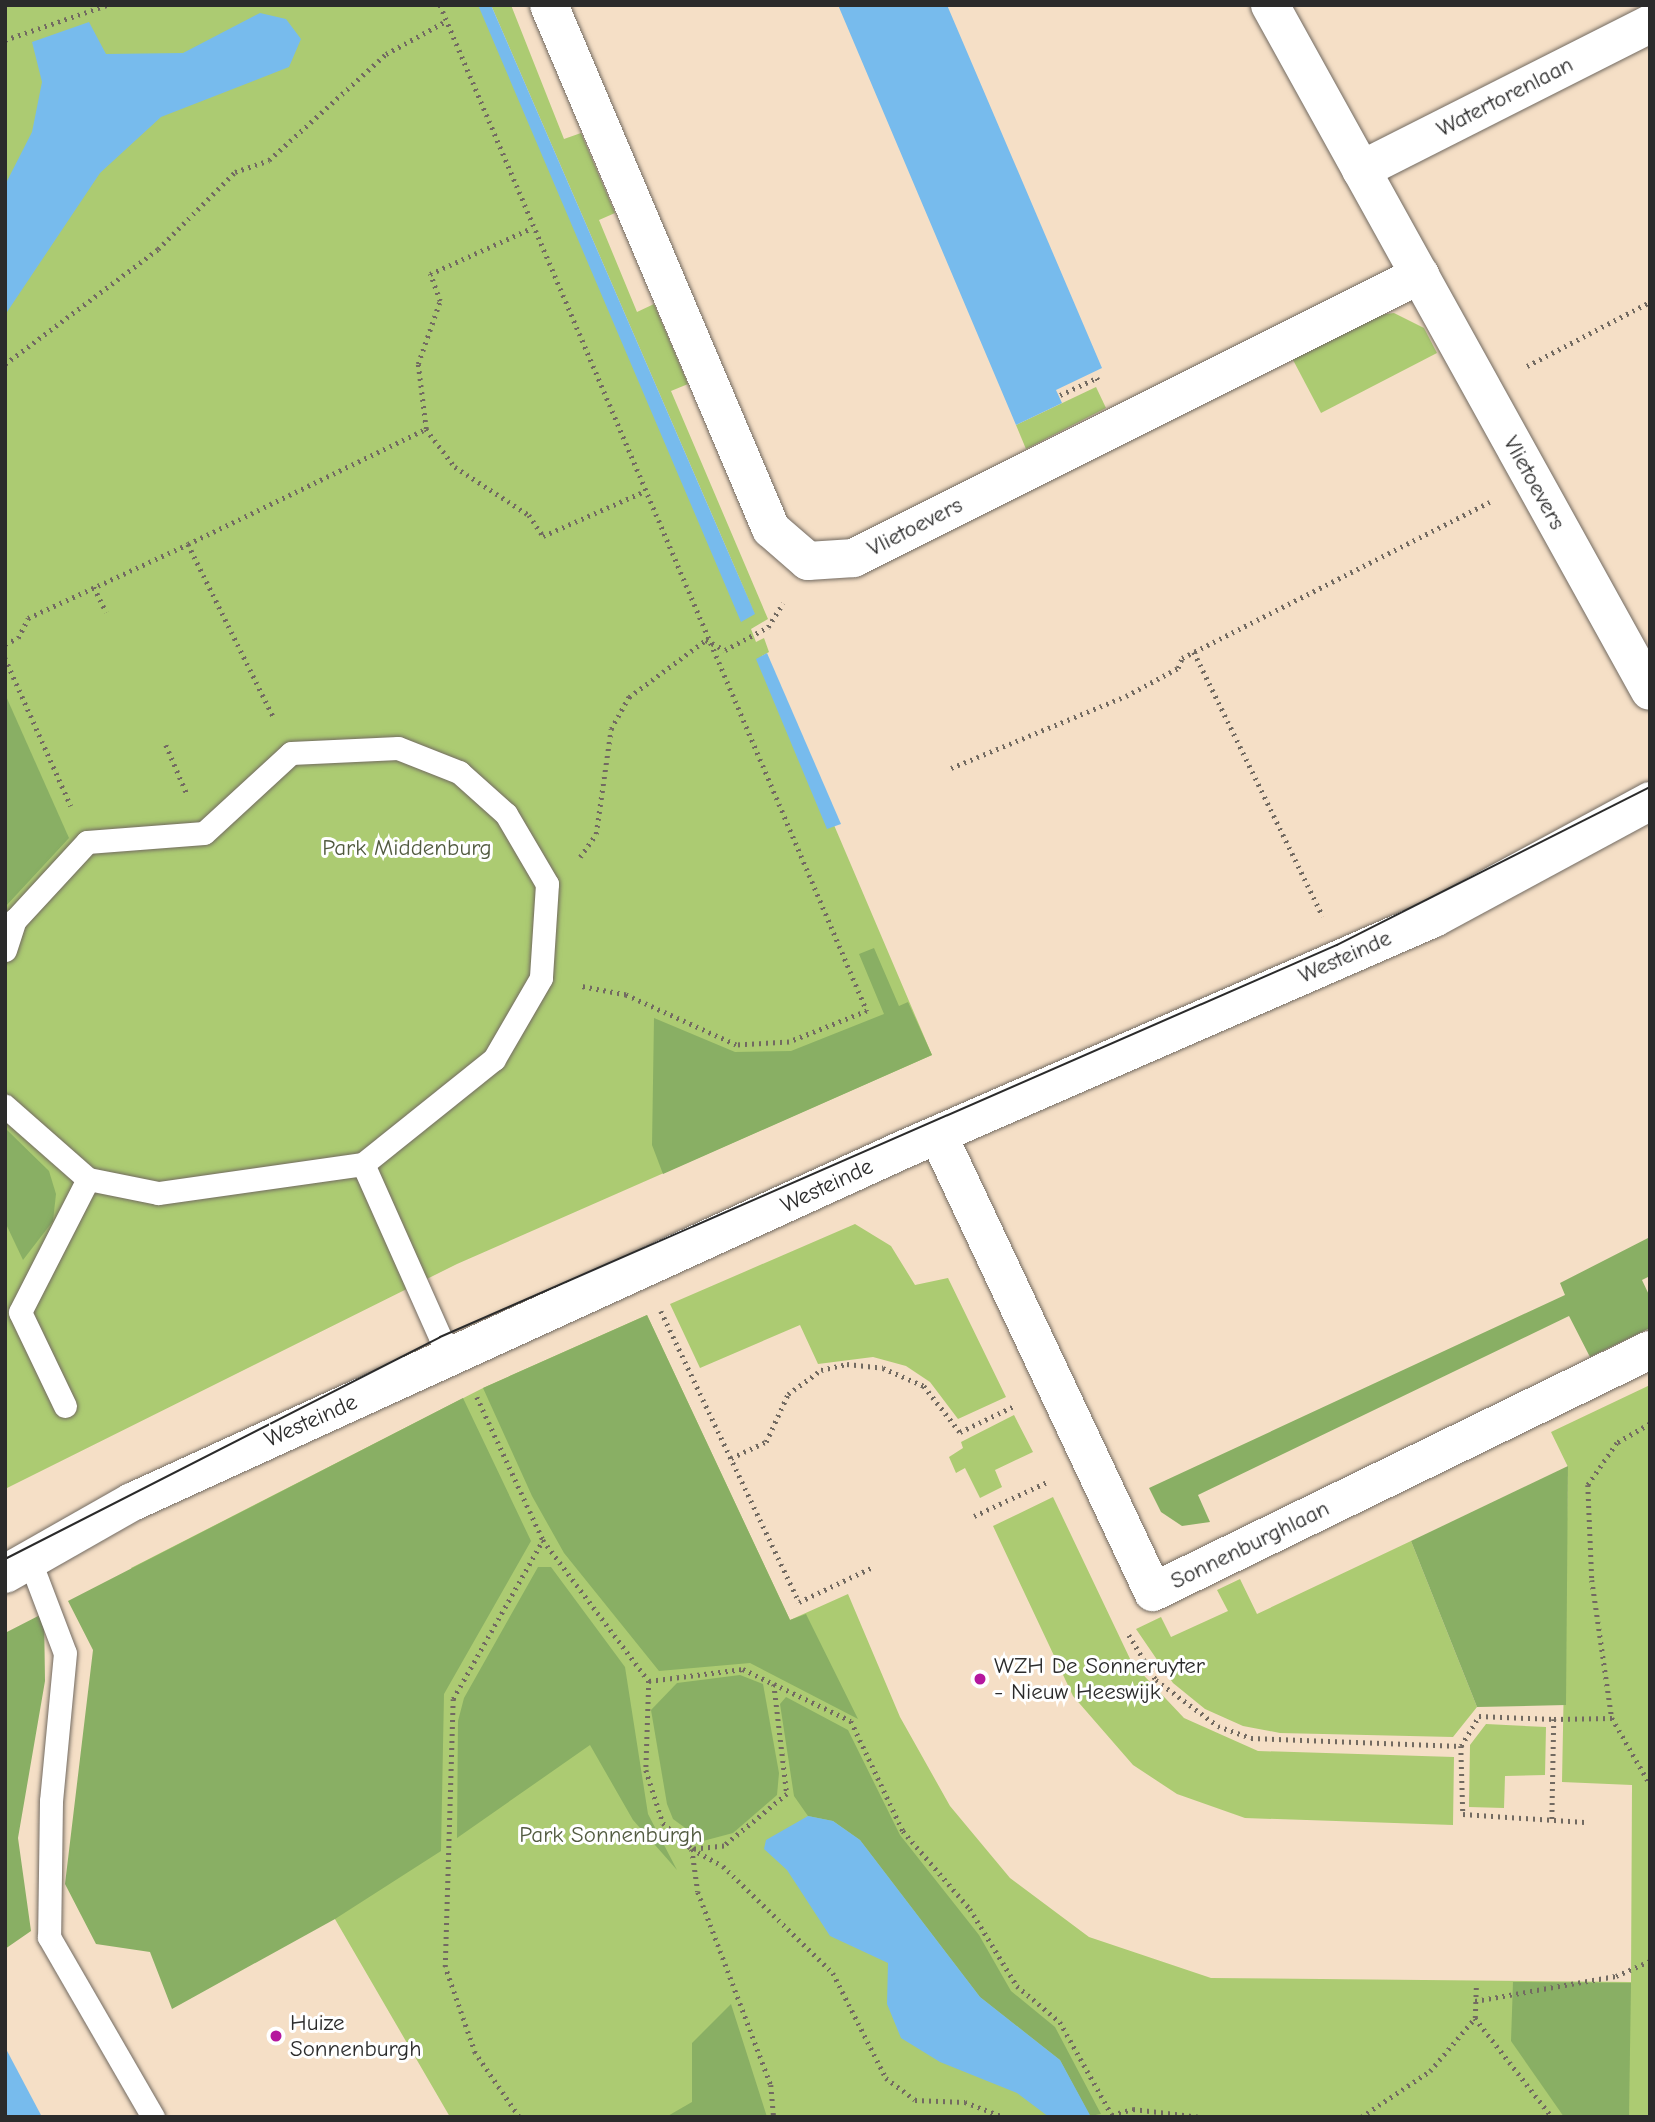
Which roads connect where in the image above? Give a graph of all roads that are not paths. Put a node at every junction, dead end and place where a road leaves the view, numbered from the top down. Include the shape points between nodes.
1 (548, 5) edge
2 (1270, 5) edge
3 (1650, 24) edge
4 (1361, 170) junction
5 (1420, 275) junction
6 (1650, 691) edge
7 (1650, 801) edge
8 (5, 950) edge
9 (5, 1106) edge
10 (938, 1135) junction
11 (363, 1164) junction
12 (88, 1178) junction
13 (1650, 1350) edge
14 (457, 1354) junction
15 (65, 1406) dead end
16 (18, 1567) edge
17 (153, 2117) edge

1 - 5 street, Vlietoevers via 771,529 808,561 854,558
2 - 4 street, Vlietoevers
3 - 4 street, Watertorenlaan
4 - 5 street, Vlietoevers
5 - 6 street, Vlietoevers
7 - 10 street, Westeinde via 1434,918
8 - 11 lane via 15,920 87,842 204,833 291,753 398,748 459,772 506,814 547,884 541,978 494,1059
9 - 12 lane
10 - 13 street, Sonnenburghlaan via 1153,1592
10 - 14 street, Westeinde
11 - 12 lane via 158,1194
11 - 14 lane via 440,1337
12 - 15 lane via 20,1312
14 - 16 street, Westeinde via 132,1502
16 - 17 lane via 65,1653 51,1801 49,1937

